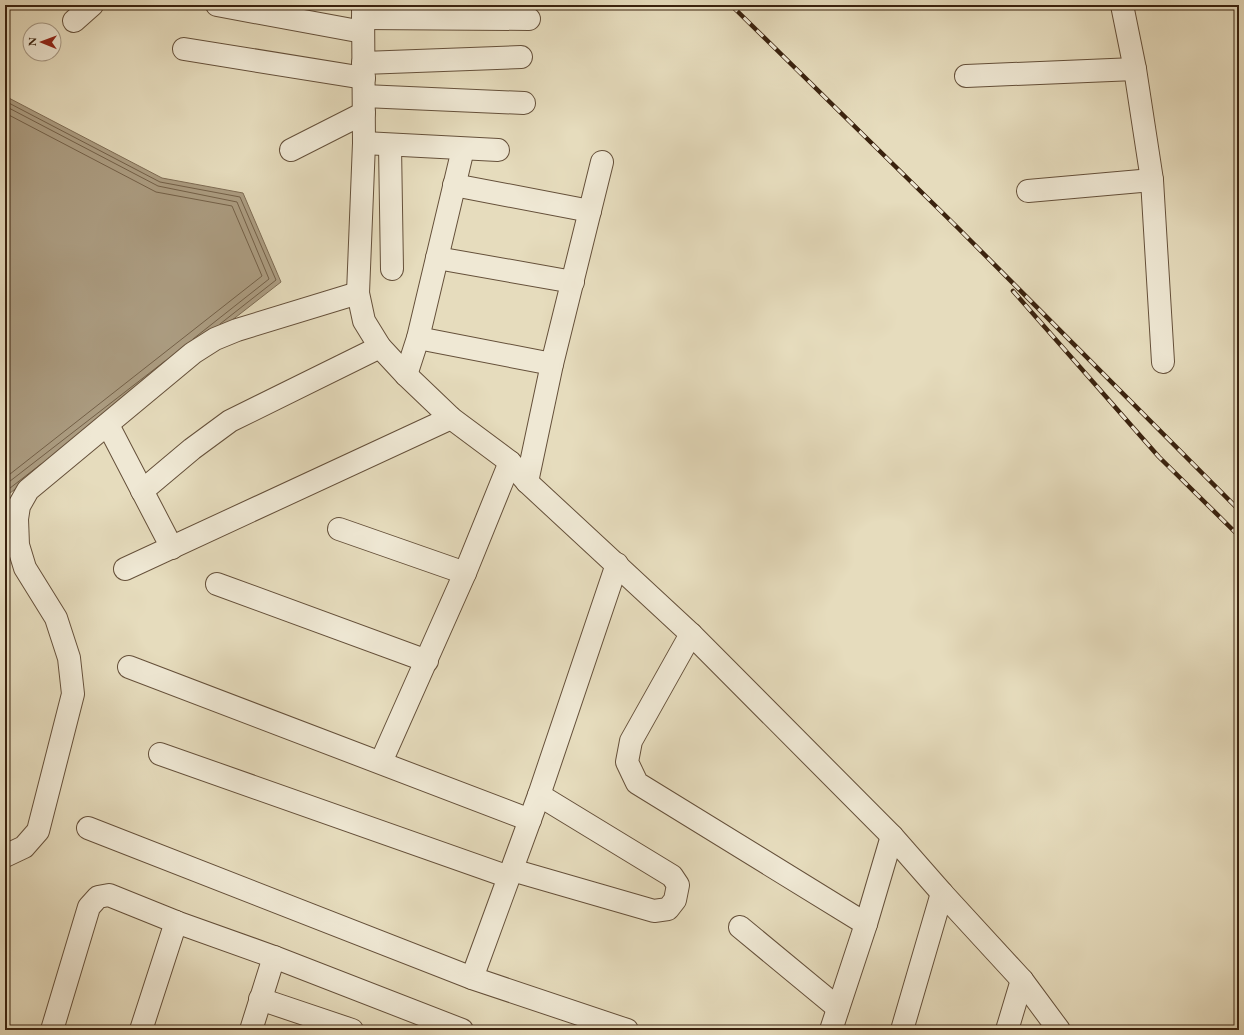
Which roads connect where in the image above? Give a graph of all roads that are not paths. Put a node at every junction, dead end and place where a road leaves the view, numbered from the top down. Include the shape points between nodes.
1 (92, 5) edge
2 (217, 5) edge
3 (1122, 5) edge
4 (363, 18) edge
5 (529, 19) dead end
6 (74, 21) dead end
7 (184, 49) dead end
8 (521, 57) dead end
9 (1135, 69) junction
10 (966, 76) dead end
11 (364, 88) junction
12 (524, 103) dead end
13 (364, 144) junction
14 (390, 146) junction
15 (463, 149) junction
16 (291, 150) dead end
17 (498, 150) dead end
18 (602, 162) dead end
19 (1152, 180) junction
20 (454, 186) junction
21 (1028, 191) dead end
22 (590, 211) junction
23 (437, 258) junction
24 (392, 269) dead end
25 (572, 282) junction
26 (358, 292) junction
27 (418, 338) junction
28 (380, 347) junction
29 (1163, 362) dead end
30 (552, 364) junction
31 (406, 375) junction
32 (451, 418) junction
33 (108, 425) junction
34 (510, 462) junction
35 (527, 482) junction
36 (142, 491) junction
37 (339, 529) dead end
38 (172, 548) junction
39 (617, 564) junction
40 (125, 569) dead end
41 (465, 573) junction
42 (217, 584) dead end
43 (691, 634) junction
44 (427, 661) junction
45 (129, 667) dead end
46 (160, 754) dead end
47 (381, 762) junction
48 (539, 795) junction
49 (530, 820) junction
50 (88, 828) dead end
51 (892, 836) junction
52 (6, 857) edge
53 (510, 873) junction
54 (942, 894) junction
55 (176, 922) junction
56 (866, 924) junction
57 (740, 927) dead end
58 (274, 956) junction
59 (472, 978) junction
60 (1022, 980) junction
61 (260, 999) junction
62 (838, 1008) junction
63 (52, 1030) edge
64 (141, 1030) edge
65 (251, 1030) edge
66 (352, 1030) edge
67 (462, 1030) edge
68 (627, 1030) edge
69 (831, 1030) edge
70 (902, 1030) edge
71 (1007, 1030) edge
72 (1059, 1030) edge

1 - 6 street
2 - 4 street
3 - 9 street
4 - 5 street
4 - 11 street
7 - 11 street
8 - 11 street
9 - 10 street
9 - 19 street
11 - 12 street
11 - 13 street
11 - 16 street
13 - 14 street
13 - 26 street
14 - 15 street
14 - 24 street
15 - 17 street
15 - 20 street
18 - 22 street
19 - 21 street
19 - 29 street
20 - 22 street
20 - 23 street
22 - 25 street
23 - 25 street
23 - 27 street
25 - 30 street
26 - 28 street via 364,322
26 - 33 street via 215,339 193,353
27 - 30 street
27 - 31 street
28 - 31 street
28 - 36 street via 230,421
30 - 35 street
31 - 32 street
32 - 34 street
32 - 38 street
33 - 36 street
33 - 52 street via 28,490 19,506 18,545 25,568 56,618 69,658 73,694 38,831 24,847
34 - 35 street
34 - 41 street
35 - 39 street
36 - 38 street
37 - 41 street
38 - 40 street
39 - 43 street
39 - 48 street
41 - 44 street
42 - 44 street
43 - 51 street
43 - 56 street via 631,741 627,762 637,783
44 - 47 street
45 - 47 street
46 - 53 street
47 - 49 street
48 - 49 street
48 - 53 street via 672,876 678,886 675,900 668,909 654,910
49 - 53 street
50 - 59 street
51 - 54 street
51 - 56 street
53 - 59 street
54 - 60 street
54 - 70 street
55 - 58 street
55 - 63 street via 109,895 98,897 89,907
55 - 64 street
56 - 62 street
57 - 62 street
58 - 61 street
58 - 67 street
59 - 68 street
60 - 71 street
60 - 72 street
61 - 65 street
61 - 66 street
62 - 69 street

